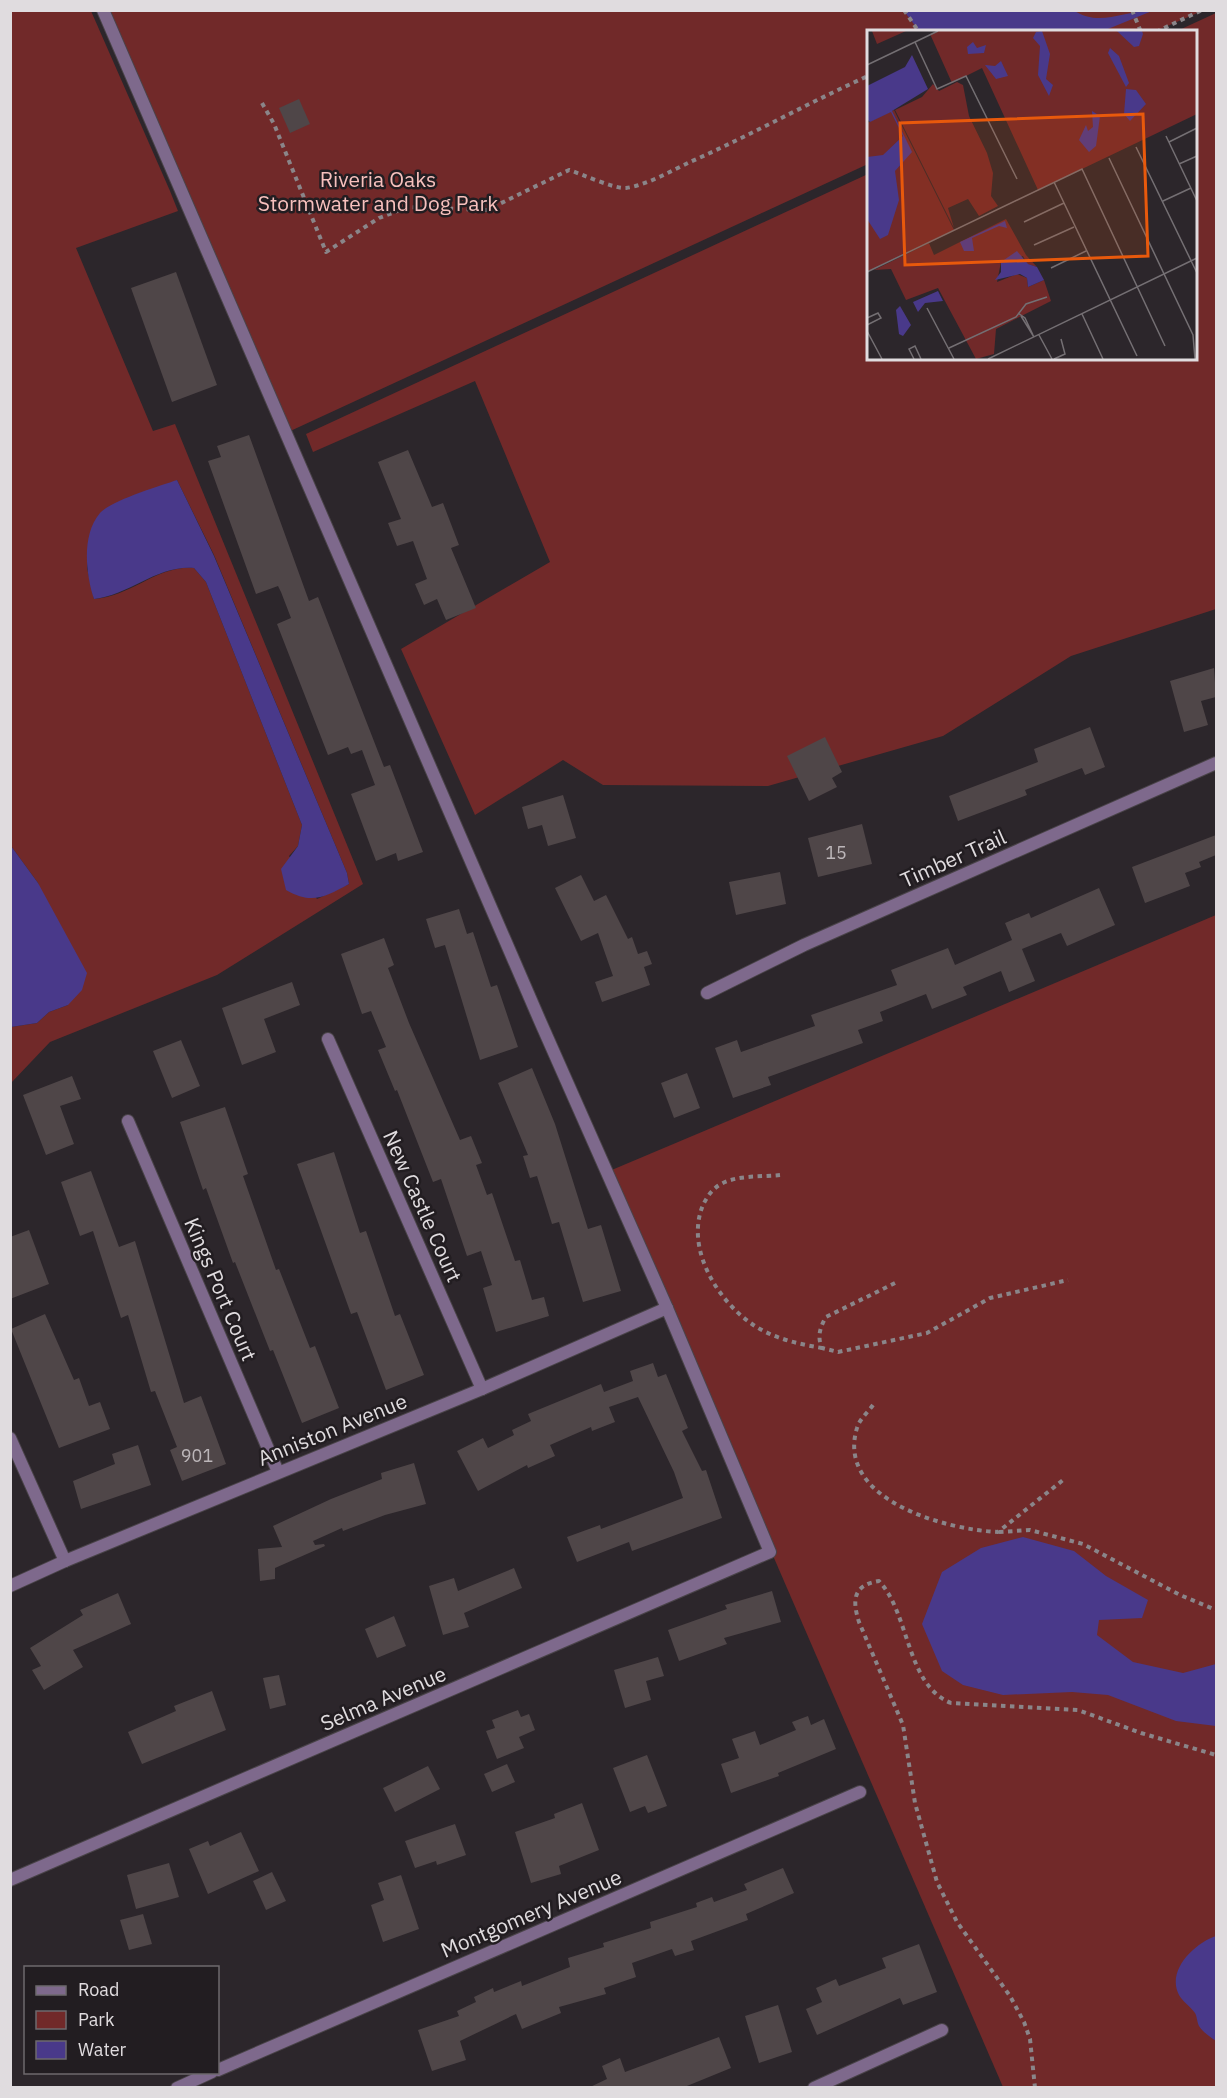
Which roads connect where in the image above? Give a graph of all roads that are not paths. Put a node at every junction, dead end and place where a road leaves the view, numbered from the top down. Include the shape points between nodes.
1 (103, 10) edge
2 (1216, 763) edge
3 (707, 993) dead end
4 (328, 1039) dead end
5 (128, 1121) dead end
6 (667, 1308) junction
7 (482, 1389) junction
8 (10, 1438) edge
9 (278, 1472) junction
10 (65, 1561) junction
11 (10, 1586) edge
12 (860, 1792) dead end
13 (10, 1880) edge
14 (942, 2030) dead end
15 (219, 2070) edge
16 (210, 2074) edge
17 (177, 2088) edge
18 (814, 2088) edge

1 - 6 street
2 - 3 street, Timber Trail via 804,945
4 - 7 street, New Castle Court
5 - 9 street, Kings Port Court
6 - 7 street, Anniston Avenue
6 - 13 street, Selma Avenue via 770,1552
7 - 9 street, Anniston Avenue
8 - 10 street
9 - 10 street, Anniston Avenue
10 - 11 street, Anniston Avenue
12 - 15 street, Montgomery Avenue
14 - 18 street
16 - 17 street

